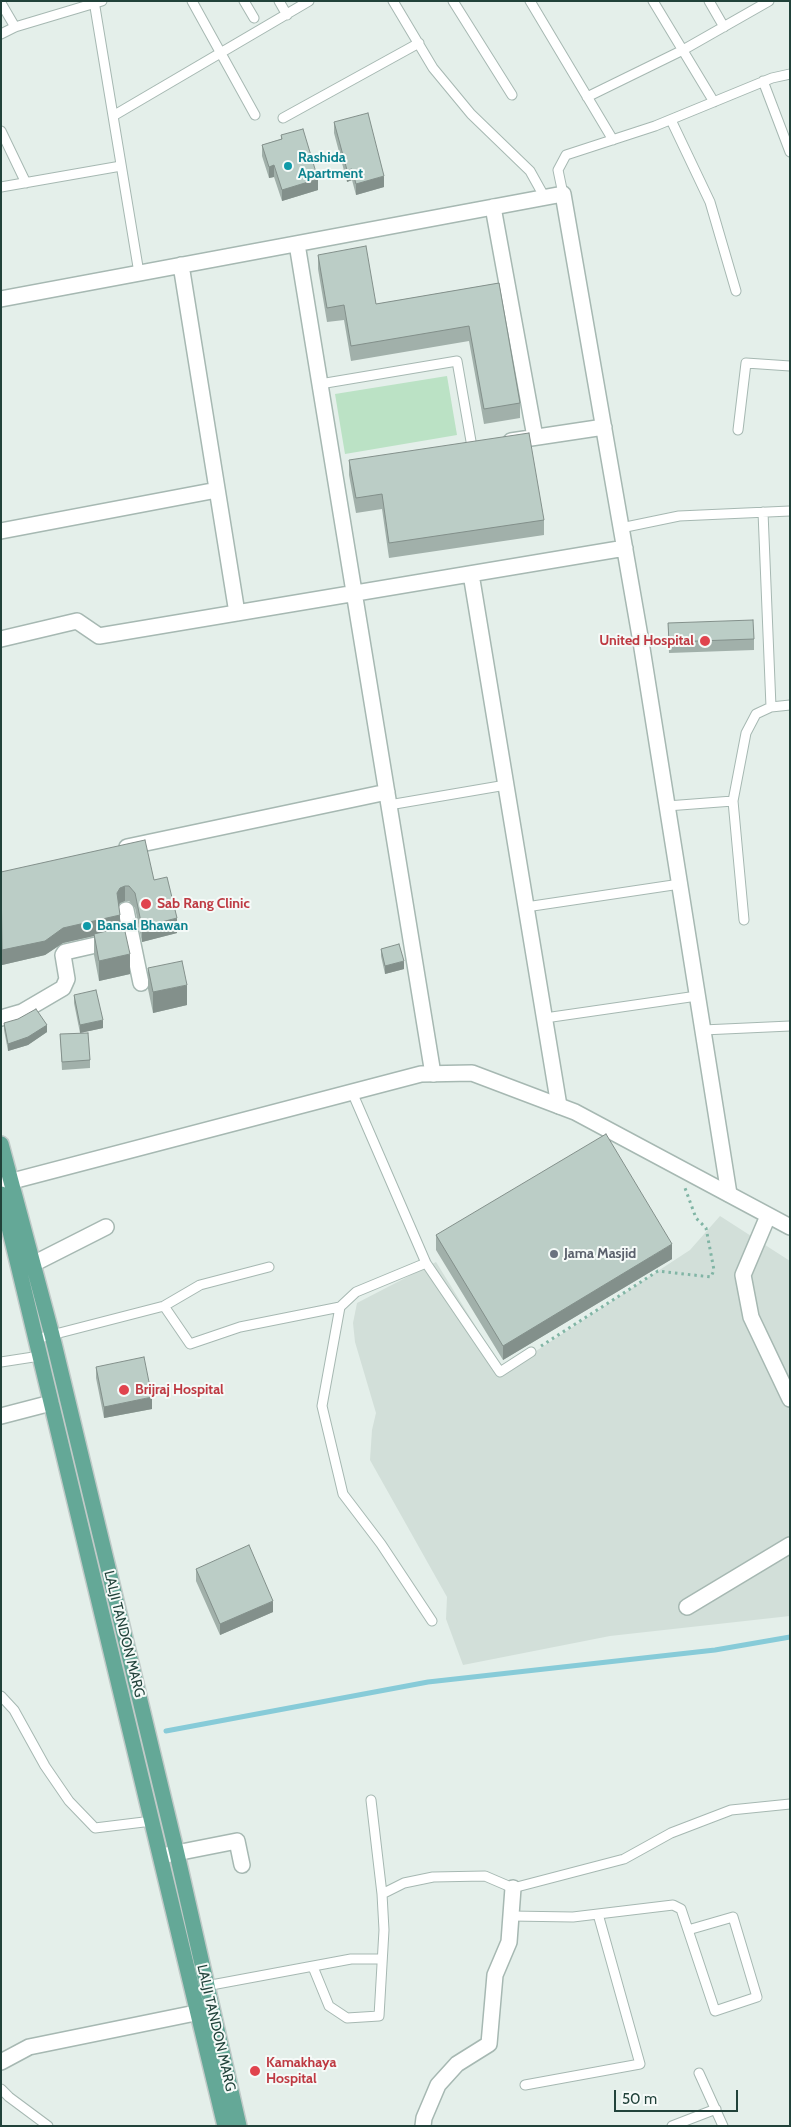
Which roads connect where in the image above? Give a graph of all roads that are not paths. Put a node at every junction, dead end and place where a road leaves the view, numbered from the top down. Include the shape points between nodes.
1 (192, 1) edge
2 (244, 1) edge
3 (279, 1) edge
4 (309, 1) edge
5 (393, 1) edge
6 (453, 1) edge
7 (530, 1) edge
8 (653, 1) edge
9 (709, 1) edge
10 (768, 1) edge
11 (97, 2) edge
12 (1, 3) edge
13 (287, 15) junction
14 (254, 18) dead end
15 (15, 27) junction
16 (724, 27) junction
17 (1, 34) edge
18 (419, 43) junction
19 (683, 50) junction
20 (222, 53) junction
21 (790, 74) edge
22 (763, 81) junction
23 (512, 95) dead end
24 (587, 96) junction
25 (714, 102) junction
26 (255, 115) dead end
27 (113, 116) junction
28 (283, 118) dead end
29 (671, 120) junction
30 (1, 131) edge
31 (613, 140) junction
32 (790, 152) edge
33 (121, 166) junction
34 (26, 183) junction
35 (1, 187) edge
36 (563, 194) junction
37 (545, 198) junction
38 (493, 208) junction
39 (297, 244) junction
40 (181, 265) junction
41 (139, 273) junction
42 (736, 291) dead end
43 (1, 299) edge
44 (790, 366) edge
45 (320, 384) junction
46 (604, 427) junction
47 (738, 430) dead end
48 (535, 438) junction
49 (467, 448) joint
50 (217, 490) junction
51 (790, 511) edge
52 (763, 512) junction
53 (621, 528) junction
54 (1, 531) edge
55 (625, 548) junction
56 (471, 574) junction
57 (354, 593) junction
58 (237, 613) junction
59 (1, 639) edge
60 (790, 705) edge
61 (771, 707) junction
62 (506, 786) junction
63 (388, 799) junction
64 (733, 801) junction
65 (667, 806) junction
66 (117, 849) edge
67 (680, 884) junction
68 (526, 907) junction
69 (126, 910) dead end
70 (744, 920) dead end
71 (131, 937) junction
72 (141, 982) dead end
73 (697, 996) junction
74 (1, 1018) edge
75 (545, 1018) junction
76 (790, 1026) edge
77 (703, 1030) junction
78 (433, 1074) junction
79 (352, 1092) junction
80 (558, 1106) junction
81 (1, 1144) edge
82 (4, 1186) edge
83 (728, 1194) junction
84 (768, 1216) junction
85 (106, 1227) dead end
86 (790, 1227) edge
87 (426, 1263) junction
88 (32, 1264) junction
89 (269, 1267) dead end
90 (164, 1306) junction
91 (340, 1307) junction
92 (52, 1335) junction
93 (36, 1339) junction
94 (531, 1352) road end
95 (40, 1356) junction
96 (1, 1362) edge
97 (790, 1399) edge
98 (51, 1402) junction
99 (1, 1416) edge
100 (790, 1544) edge
101 (108, 1568) junction
102 (92, 1573) junction
103 (687, 1607) dead end
104 (432, 1621) dead end
105 (1, 1696) edge
106 (370, 1800) dead end
107 (790, 1804) edge
108 (152, 1821) junction
109 (178, 1854) junction
110 (161, 1856) junction
111 (242, 1865) dead end
112 (514, 1888) junction
113 (382, 1894) junction
114 (598, 1914) junction
115 (511, 1916) junction
116 (688, 1930) junction
117 (382, 1958) junction
118 (313, 1967) junction
119 (206, 1986) junction
120 (205, 2011) junction
121 (1, 2062) edge
122 (699, 2073) dead end
123 (524, 2085) dead end
124 (1, 2089) edge
125 (716, 2109) junction
126 (48, 2126) edge
127 (225, 2126) edge
128 (238, 2126) edge
129 (423, 2126) edge
130 (672, 2126) edge
131 (723, 2126) edge

1 - 20 lane
2 - 14 lane
3 - 13 lane
4 - 13 lane
5 - 18 lane
6 - 23 lane
7 - 24 lane
8 - 19 lane
9 - 16 lane
10 - 16 lane
11 - 15 lane
11 - 27 lane
12 - 15 lane
13 - 20 lane
15 - 17 lane
16 - 19 lane
18 - 28 lane
18 - 37 lane via 433,68 470,114 530,171
19 - 24 lane
19 - 25 lane
20 - 26 lane
20 - 27 lane
21 - 22 lane
22 - 25 lane
22 - 32 lane
24 - 31 lane
25 - 29 lane
27 - 33 lane
29 - 31 lane
29 - 42 lane via 710,202
30 - 34 lane
31 - 36 lane via 566,156 558,170
33 - 34 lane
33 - 41 lane
34 - 35 lane
36 - 37 street
36 - 46 street
37 - 38 street
38 - 39 street
38 - 48 street
39 - 40 street
39 - 45 street
40 - 41 street
40 - 50 street
41 - 43 street
44 - 47 lane via 746,363
45 - 49 lane via 457,361
45 - 57 street via 339,467
46 - 48 street
46 - 53 street
48 - 49 street
50 - 54 street
50 - 58 street
51 - 52 lane
52 - 53 lane via 679,516
52 - 61 lane
53 - 55 street
55 - 56 street
55 - 65 street
56 - 57 street
56 - 62 street
57 - 58 street
57 - 63 street
58 - 59 street via 99,636 77,621
60 - 61 lane
61 - 64 lane via 756,714 746,732
62 - 63 lane
62 - 68 street
63 - 66 street
63 - 78 street
64 - 65 lane
64 - 70 lane
65 - 67 street
67 - 68 lane
67 - 73 street
68 - 75 street
69 - 71 street
71 - 72 street
71 - 74 street via 65,952 67,979 62,988 22,1012
73 - 75 lane
73 - 77 street
75 - 80 street
76 - 77 lane
77 - 83 street
78 - 79 street via 420,1074
78 - 80 street via 472,1073
79 - 82 street
79 - 87 lane
80 - 83 street
81 - 82 main road, LALJI TANDON MARG
82 - 88 main road, LALJI TANDON MARG
82 - 93 main road, LALJI TANDON MARG
83 - 84 street
84 - 86 street
84 - 97 street via 743,1274 751,1317
85 - 88 street
87 - 91 lane via 356,1292
87 - 94 lane via 500,1372
88 - 92 main road, LALJI TANDON MARG
89 - 90 lane via 200,1285
90 - 91 lane via 190,1344 240,1327
90 - 92 lane
91 - 104 lane via 322,1406 343,1494
92 - 93 lane
92 - 101 main road, LALJI TANDON MARG
93 - 95 main road, LALJI TANDON MARG
95 - 96 lane
95 - 98 main road, LALJI TANDON MARG
98 - 99 street
98 - 102 main road, LALJI TANDON MARG
100 - 103 street
101 - 102 main road
101 - 109 main road, LALJI TANDON MARG
102 - 108 main road, LALJI TANDON MARG
105 - 108 lane via 14,1710 69,1801 95,1828
106 - 113 lane
107 - 112 lane via 732,1810 671,1833 624,1859
108 - 110 main road, LALJI TANDON MARG
109 - 110 street
109 - 111 street via 237,1841
109 - 119 main road, LALJI TANDON MARG
110 - 120 main road, LALJI TANDON MARG
112 - 113 lane via 485,1876 433,1878 404,1883
112 - 115 street
113 - 117 lane
114 - 115 lane
114 - 116 lane via 672,1905 680,1909
114 - 123 lane via 640,2064
115 - 129 street via 509,1942 495,1975 489,2044 457,2064 438,2085
116 - 116 lane via 733,1916 757,1997 716,2011
117 - 118 lane via 351,1959
117 - 118 lane via 379,2016 347,2018 329,2006
118 - 119 lane
119 - 120 main road, LALJI TANDON MARG
120 - 121 street via 29,2047
120 - 127 main road, LALJI TANDON MARG
120 - 128 main road, LALJI TANDON MARG
122 - 125 lane
124 - 126 lane
125 - 130 lane
125 - 131 lane

